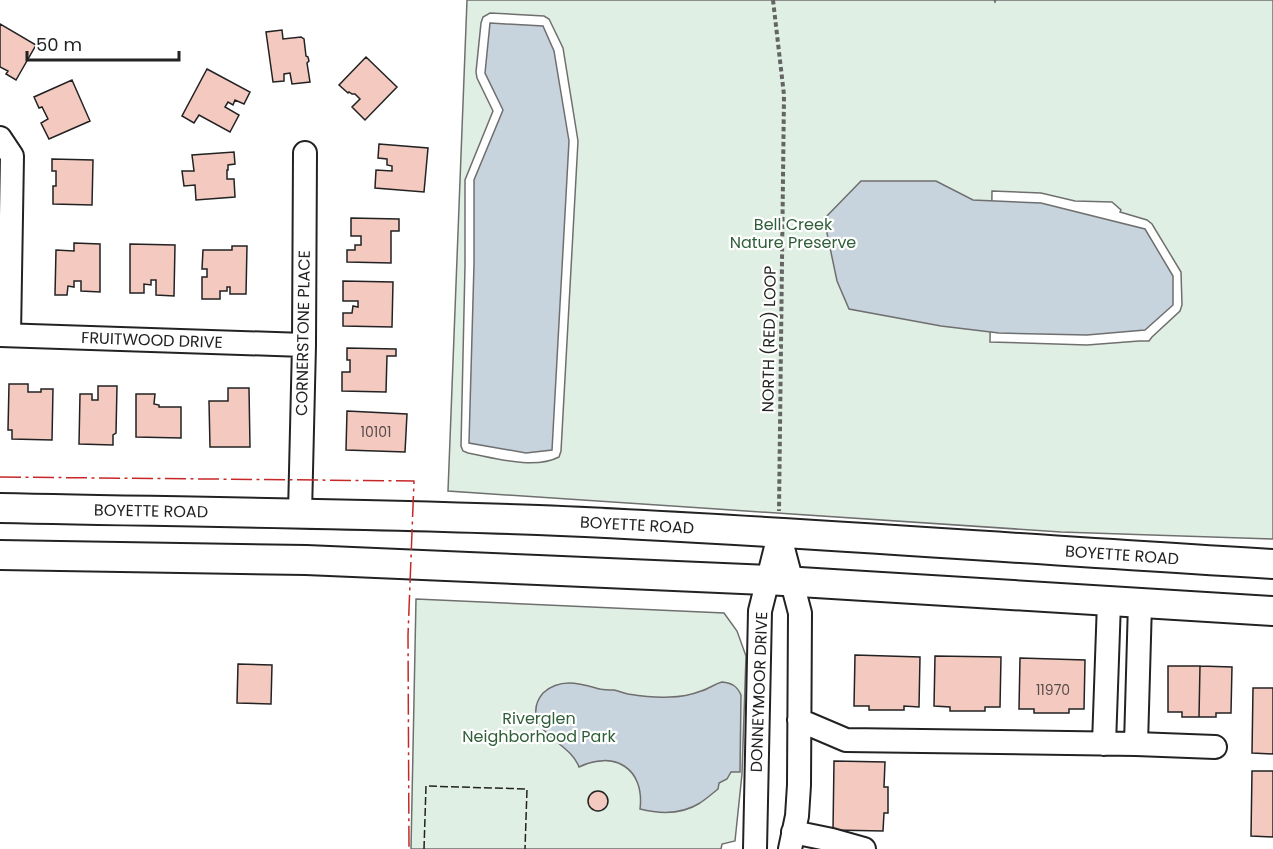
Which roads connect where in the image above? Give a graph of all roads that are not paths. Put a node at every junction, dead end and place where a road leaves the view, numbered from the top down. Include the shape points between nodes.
1 (0, 138) edge
2 (305, 153) dead end
3 (4, 335) edge
4 (304, 345) junction
5 (0, 508) edge
6 (300, 513) junction
7 (779, 532) junction
8 (0, 555) edge
9 (1273, 564) edge
10 (780, 581) junction
11 (1109, 602) junction
12 (1140, 603) junction
13 (1273, 611) edge
14 (799, 720) junction
15 (1104, 744) junction
16 (1136, 744) junction
17 (1215, 747) dead end
18 (792, 841) edge
19 (755, 849) edge
20 (864, 849) edge

1 - 3 street via 12,156
2 - 4 street, CORNERSTONE PLACE
3 - 4 street, FRUITWOOD DRIVE
4 - 6 street, CORNERSTONE PLACE
5 - 6 main road, BOYETTE ROAD
6 - 7 main road, BOYETTE ROAD
7 - 9 main road, BOYETTE ROAD
7 - 10 street, DONNEYMOOR DRIVE
8 - 10 main road via 306,560
10 - 11 main road
10 - 14 street, DONNEYMOOR DRIVE via 800,613
10 - 19 street, DONNEYMOOR DRIVE via 760,611
11 - 12 main road
11 - 15 street
12 - 13 main road
12 - 16 street
14 - 15 street via 846,740
14 - 18 street, DONNEYMOOR DRIVE via 799,785
15 - 16 street
16 - 17 street
18 - 20 street via 832,840

